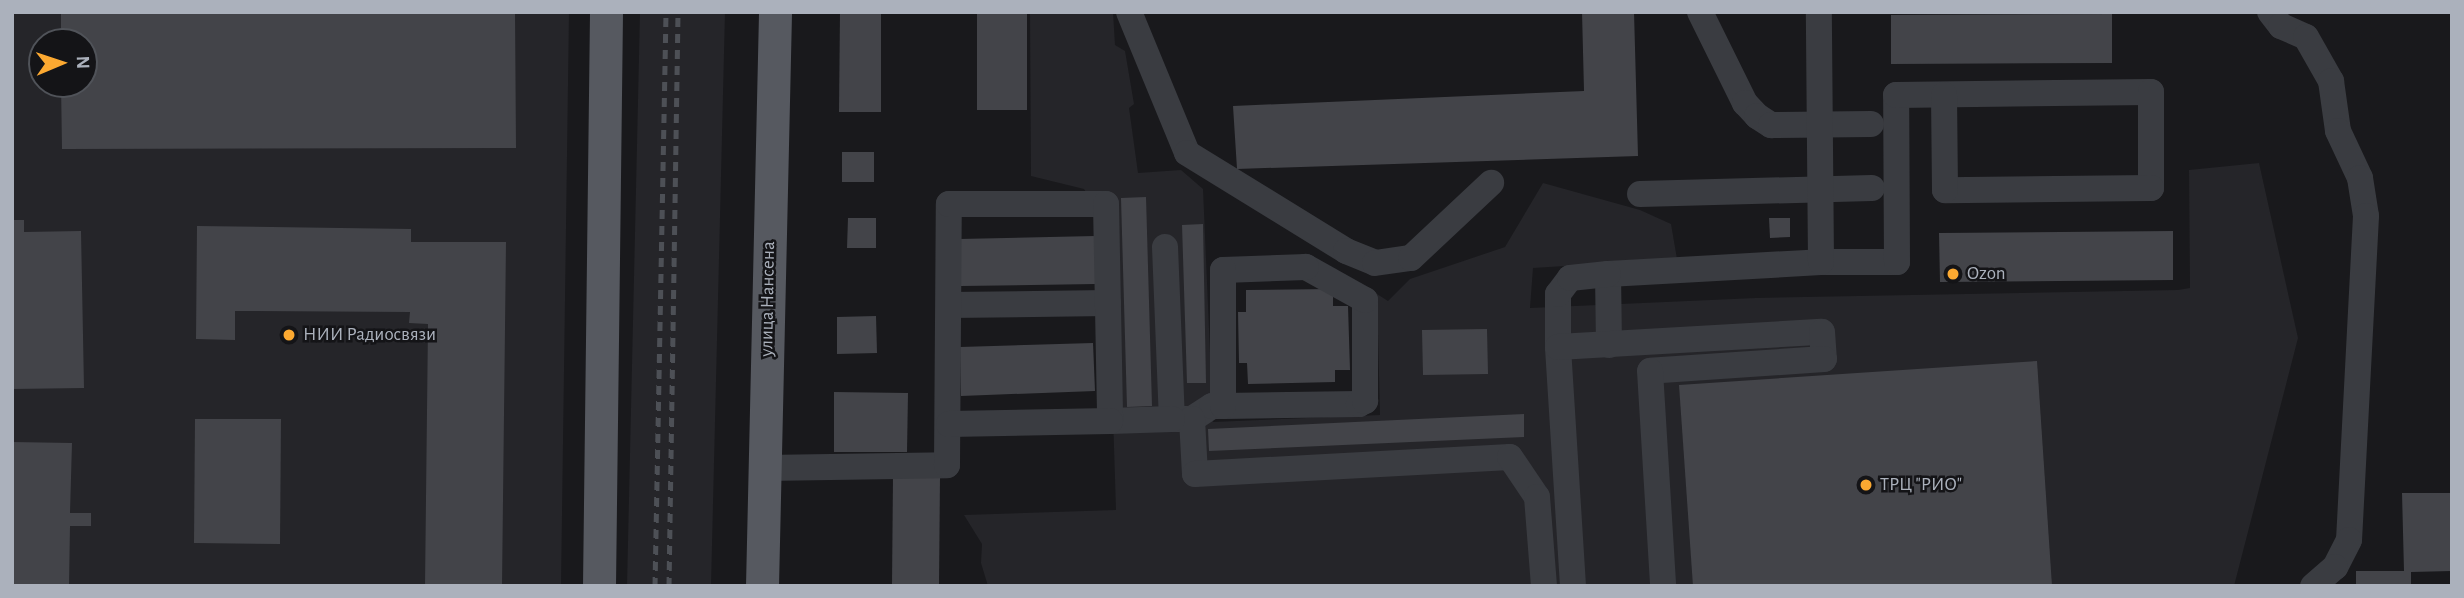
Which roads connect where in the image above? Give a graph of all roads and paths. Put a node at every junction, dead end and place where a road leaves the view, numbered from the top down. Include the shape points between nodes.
1 (606, 12) edge
2 (775, 12) edge
3 (1129, 12) edge
4 (1700, 12) edge
5 (1819, 12) edge
6 (2270, 12) edge
7 (1944, 95) junction
8 (1871, 124) dead end
9 (1820, 126) junction
10 (1491, 183) dead end
11 (1872, 188) dead end
12 (1819, 190) junction
13 (1640, 194) dead end
14 (1165, 247) dead end
15 (1821, 262) junction
16 (1608, 274) junction
17 (1108, 303) junction
18 (949, 305) junction
19 (1609, 345) junction
20 (1558, 347) junction
21 (1223, 406) junction
22 (1182, 419) junction
23 (1110, 421) junction
24 (949, 424) junction
25 (765, 468) junction
26 (599, 586) edge
27 (762, 586) edge
28 (1544, 586) edge
29 (1573, 586) edge
30 (1663, 586) edge
31 (2313, 586) edge

1 - 26 main road
2 - 25 main road, улица Нансена
3 - 10 lane via 1187,153 1346,251 1375,263 1411,258
4 - 9 lane via 1745,103 1757,116 1771,125
5 - 9 lane
6 - 31 lane via 2281,26 2306,37 2331,81 2337,131 2360,178 2366,216 2349,540 2335,566
7 - 7 lane via 2151,92 2151,188 1945,190
7 - 15 lane via 1896,96 1897,262
8 - 9 lane
9 - 12 lane
11 - 12 lane
12 - 13 lane
12 - 15 lane
14 - 22 lane
15 - 16 lane
16 - 19 lane
16 - 20 lane via 1570,278 1558,294
17 - 18 lane
17 - 18 lane via 1106,204 949,204
17 - 23 lane
18 - 24 lane
19 - 20 lane
19 - 30 lane via 1822,332 1824,359 1650,371
20 - 29 lane
21 - 21 lane via 1365,401 1367,307 1360,296 1341,296 1300,266 1223,270
21 - 22 lane via 1207,407
22 - 23 lane
22 - 28 lane via 1195,474 1510,457 1537,497
23 - 24 lane
24 - 25 lane via 949,458 941,468
25 - 27 main road, улица Нансена

